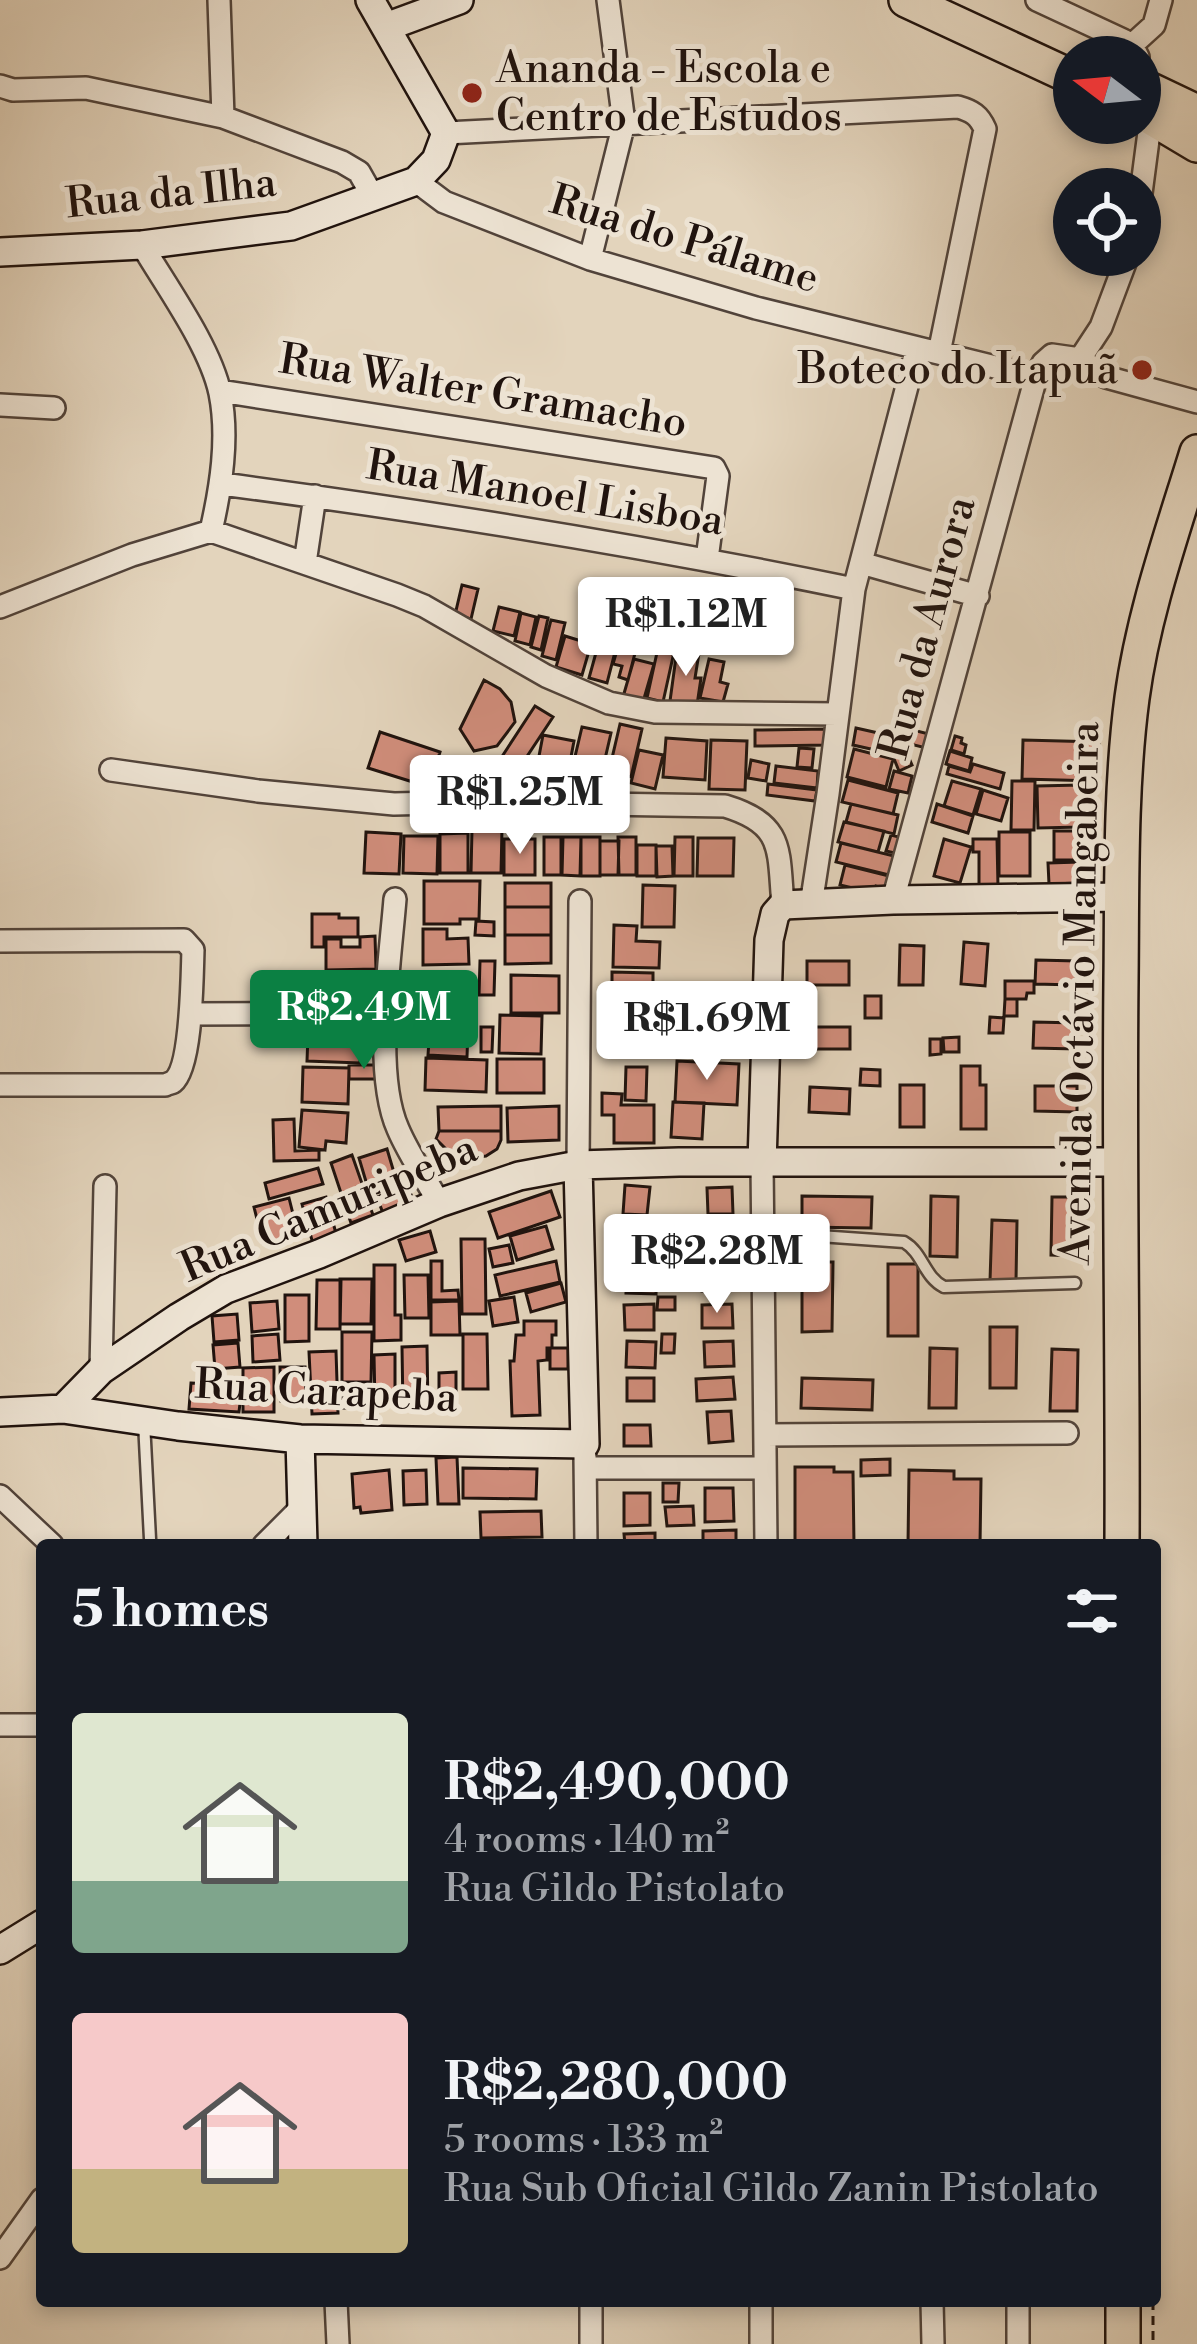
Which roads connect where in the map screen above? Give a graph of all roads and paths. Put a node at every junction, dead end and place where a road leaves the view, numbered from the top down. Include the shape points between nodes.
1 (219, 0) edge
2 (370, 0) edge
3 (459, 0) edge
4 (608, 0) edge
5 (906, 0) edge
6 (954, 0) edge
7 (1037, 0) edge
8 (1161, 0) edge
9 (1065, 6) edge
10 (386, 27) junction
11 (1096, 36) edge
12 (1152, 36) edge
13 (1053, 46) edge
14 (1053, 68) edge
15 (0, 86) edge
16 (1161, 92) edge
17 (1161, 103) edge
18 (1197, 112) edge
19 (223, 117) junction
20 (624, 123) junction
21 (446, 133) junction
22 (1197, 145) edge
23 (416, 181) junction
24 (372, 195) junction
25 (142, 244) junction
26 (0, 252) edge
27 (590, 259) junction
28 (1120, 276) edge
29 (928, 350) junction
30 (1080, 358) junction
31 (1036, 377) junction
32 (220, 391) junction
33 (1197, 402) edge
34 (0, 405) edge
35 (54, 408) dead end
36 (1197, 452) edge
37 (222, 484) junction
38 (315, 496) junction
39 (211, 531) junction
40 (707, 559) junction
41 (305, 563) junction
42 (861, 563) junction
43 (854, 589) junction
44 (978, 596) junction
45 (0, 608) edge
46 (838, 714) junction
47 (111, 770) dead end
48 (1122, 897) junction
49 (395, 899) dead end
50 (893, 900) junction
51 (580, 901) dead end
52 (797, 905) junction
53 (0, 940) edge
54 (386, 1013) junction
55 (191, 1014) junction
56 (0, 1084) edge
57 (1119, 1162) junction
58 (762, 1163) junction
59 (578, 1165) junction
60 (105, 1186) dead end
61 (439, 1203) junction
62 (763, 1232) junction
63 (1076, 1283) dead end
64 (101, 1370) junction
65 (63, 1409) junction
66 (0, 1412) edge
67 (143, 1421) junction
68 (1067, 1433) dead end
69 (765, 1435) junction
70 (301, 1439) junction
71 (585, 1456) junction
72 (764, 1468) junction
73 (0, 1496) edge
74 (302, 1507) junction
75 (46, 1539) edge
76 (150, 1539) dead end
77 (271, 1539) edge
78 (303, 1539) edge
79 (586, 1539) edge
80 (766, 1539) edge
81 (1122, 1539) edge
82 (0, 1725) edge
83 (36, 1725) edge
84 (36, 1928) edge
85 (0, 1950) edge
86 (36, 2207) edge
87 (0, 2258) edge
88 (336, 2307) edge
89 (591, 2307) edge
90 (761, 2307) edge
91 (932, 2307) edge
92 (1018, 2307) edge
93 (1123, 2307) edge
94 (1153, 2307) edge
95 (338, 2344) edge
96 (591, 2344) edge
97 (761, 2344) edge
98 (933, 2344) edge
99 (1018, 2344) edge
100 (1123, 2344) edge
101 (1153, 2344) edge

1 - 19 street
2 - 10 main road
3 - 10 main road
4 - 20 street
5 - 14 main road
6 - 13 main road
7 - 9 street
8 - 12 street
9 - 11 street
10 - 21 main road
15 - 19 street via 86,88
16 - 18 main road
17 - 22 main road
19 - 24 street via 342,162
20 - 21 street
20 - 27 street
20 - 29 street via 971,111 985,129
21 - 23 main road
23 - 24 main road, Rua da Ilha
23 - 27 street, Rua do Pálame via 445,202
24 - 25 main road, Rua da Ilha via 291,226
25 - 26 main road, Rua da Ilha
25 - 32 street
27 - 29 street, Rua do Pálame
28 - 30 street
29 - 31 street, Rua do Pálame
29 - 42 street
30 - 31 street via 1052,355
30 - 33 street via 1106,377
31 - 44 street, Rua da Aurora
32 - 37 street
32 - 40 street, Rua Walter Gramacho via 714,468
34 - 35 street
36 - 48 main road, Avenida Octávio Mangabeira via 1132,695
37 - 38 street, Rua Manoel Lisboa
37 - 39 street
38 - 40 street, Rua Manoel Lisboa
38 - 41 street
39 - 41 street
39 - 45 street
40 - 43 street, Rua Manoel Lisboa
41 - 46 street via 424,606 609,703 656,712
42 - 43 street
42 - 44 street
43 - 46 street
44 - 50 street, Rua da Aurora
46 - 52 street
47 - 52 street via 394,804 724,806 756,816 775,841
48 - 50 main road
48 - 57 main road, Avenida Octávio Mangabeira
49 - 54 street
50 - 52 main road
51 - 59 street
52 - 58 main road via 775,914 770,940
53 - 55 street via 184,940 194,950
54 - 55 street
54 - 61 street via 393,1112
55 - 56 street via 173,1082
57 - 58 main road, Rua Camuripeba
57 - 81 main road, Avenida Octávio Mangabeira
58 - 59 main road, Rua Camuripeba
58 - 62 street
59 - 61 main road, Rua Camuripeba
59 - 71 main road
60 - 64 street
61 - 64 main road, Rua Camuripeba via 226,1289
62 - 63 lane via 904,1242 944,1287
62 - 69 street
64 - 65 main road, Rua Camuripeba
65 - 66 main road
65 - 67 main road, Rua Carapeba
67 - 70 main road, Rua Carapeba
67 - 76 lane
68 - 69 street
69 - 72 street
70 - 71 main road, Rua Carapeba
70 - 74 main road
71 - 72 street, Rua Carapeba
71 - 79 street
72 - 80 street
73 - 75 street
74 - 77 street
74 - 78 main road
82 - 83 street
84 - 85 main road
86 - 87 street
88 - 95 street
89 - 96 street
90 - 97 street
91 - 98 street
92 - 99 street
93 - 100 main road
94 - 101 path

